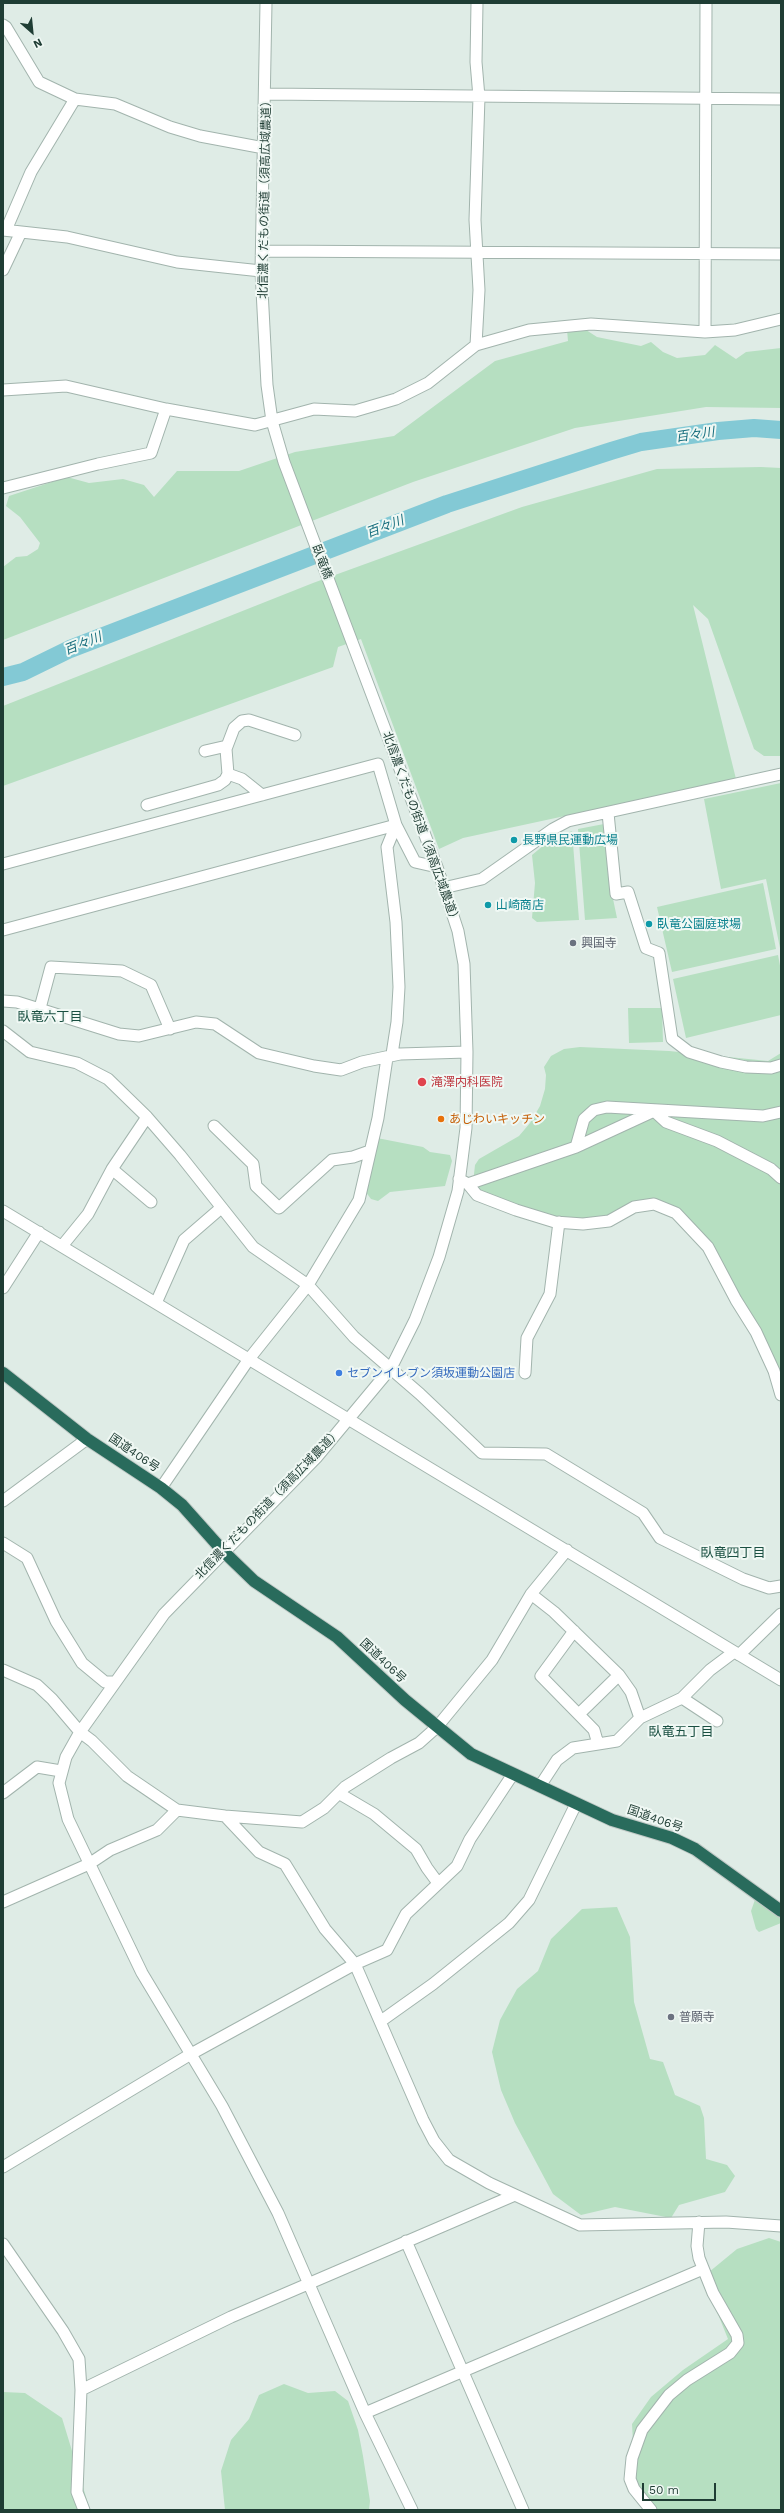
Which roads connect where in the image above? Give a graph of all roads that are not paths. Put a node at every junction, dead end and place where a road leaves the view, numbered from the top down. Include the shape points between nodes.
1 (266, 3) edge
2 (477, 3) edge
3 (706, 3) edge
4 (3, 25) edge
5 (266, 94) junction
6 (479, 97) junction
7 (705, 98) junction
8 (75, 99) junction
9 (781, 99) edge
10 (264, 148) junction
11 (4, 230) edge
12 (21, 232) junction
13 (262, 251) junction
14 (477, 252) junction
15 (705, 253) junction
16 (781, 254) edge
17 (3, 270) edge
18 (261, 271) junction
19 (781, 319) edge
20 (705, 332) junction
21 (476, 346) junction
22 (3, 390) edge
23 (166, 409) junction
24 (272, 422) junction
25 (284, 462) joint
26 (3, 488) edge
27 (360, 663) joint
28 (295, 735) dead end
29 (227, 746) junction
30 (205, 751) dead end
31 (228, 774) junction
32 (781, 774) edge
33 (262, 795) junction
34 (147, 805) dead end
35 (608, 813) junction
36 (396, 825) junction
37 (3, 864) edge
38 (436, 868) junction
39 (443, 888) junction
40 (3, 930) edge
41 (3, 1001) edge
42 (40, 1008) junction
43 (170, 1029) junction
44 (3, 1031) edge
45 (467, 1052) junction
46 (387, 1058) junction
47 (781, 1065) edge
48 (654, 1110) junction
49 (781, 1112) edge
50 (147, 1117) junction
51 (214, 1126) dead end
52 (576, 1147) junction
53 (370, 1151) junction
54 (112, 1169) junction
55 (781, 1178) edge
56 (464, 1182) junction
57 (151, 1202) dead end
58 (221, 1208) junction
59 (3, 1211) edge
60 (559, 1222) junction
61 (39, 1232) junction
62 (62, 1246) junction
63 (308, 1285) junction
64 (3, 1288) edge
65 (156, 1303) junction
66 (249, 1359) junction
67 (391, 1368) junction
68 (3, 1373) edge
69 (525, 1373) dead end
70 (781, 1395) edge
71 (349, 1419) junction
72 (87, 1439) junction
73 (161, 1488) junction
74 (3, 1501) edge
75 (3, 1542) edge
76 (567, 1550) junction
77 (223, 1551) junction
78 (781, 1586) edge
79 (531, 1594) junction
80 (781, 1614) edge
81 (574, 1631) junction
82 (736, 1653) junction
83 (3, 1670) edge
84 (619, 1675) junction
85 (781, 1680) edge
86 (115, 1682) junction
87 (682, 1698) junction
88 (579, 1714) junction
89 (640, 1718) junction
90 (717, 1721) dead end
91 (437, 1727) junction
92 (80, 1732) junction
93 (598, 1744) junction
94 (61, 1771) junction
95 (513, 1774) junction
96 (540, 1786) junction
97 (3, 1793) edge
98 (340, 1794) junction
99 (576, 1804) junction
100 (177, 1810) junction
101 (225, 1816) junction
102 (90, 1864) junction
103 (438, 1883) junction
104 (3, 1902) edge
105 (781, 1911) edge
106 (356, 1964) junction
107 (381, 2021) junction
108 (191, 2054) junction
109 (3, 2167) edge
110 (515, 2195) junction
111 (700, 2222) junction
112 (781, 2226) edge
113 (406, 2241) junction
114 (3, 2244) edge
115 (703, 2269) junction
116 (310, 2282) junction
117 (462, 2372) junction
118 (81, 2390) junction
119 (365, 2413) junction
120 (84, 2510) edge
121 (412, 2510) edge
122 (523, 2510) edge
123 (651, 2510) edge

1 - 5 street, 北信濃くだもの街道（須高広域農道）
2 - 6 street via 476,62
3 - 7 street
4 - 8 street via 39,82
5 - 6 street
5 - 10 street, 北信濃くだもの街道（須高広域農道）
6 - 7 street
6 - 14 street via 475,213
7 - 9 street
7 - 15 street
8 - 10 street via 115,104 170,127 200,136
8 - 11 street via 31,172
10 - 13 street, 北信濃くだもの街道（須高広域農道）
11 - 12 street
12 - 17 street
12 - 18 street via 67,237 177,262
13 - 14 street
13 - 18 street, 北信濃くだもの街道（須高広域農道）
14 - 15 street
14 - 21 street via 479,290
15 - 16 street
15 - 20 street
18 - 24 street, 北信濃くだもの街道（須高広域農道） via 267,385
19 - 20 street via 735,330
20 - 21 street via 591,324 529,330
21 - 24 street via 428,383 396,399 355,411 314,409
22 - 23 street via 66,386
23 - 24 street via 255,425
23 - 26 street via 151,453
24 - 25 street, 北信濃くだもの街道（須高広域農道）
25 - 27 street, 臥竜橋
27 - 38 street, 北信濃くだもの街道（須高広域農道）
28 - 29 street via 249,720 242,721 234,728
29 - 30 street
29 - 31 street
31 - 33 street via 242,779
31 - 34 street via 218,785
32 - 35 street
33 - 36 street via 378,764
33 - 37 street
35 - 39 street via 568,822 553,829 482,879
35 - 47 street via 616,894 628,892 646,948 659,953 672,1039 689,1052 721,1062 746,1067 771,1068
36 - 38 street via 415,862
36 - 40 street
36 - 46 street via 387,847 396,922 399,987 392,1054
38 - 39 street, 北信濃くだもの街道（須高広域農道）
39 - 45 street, 北信濃くだもの街道（須高広域農道） via 458,931 464,964
41 - 42 street
42 - 43 street via 119,1034 139,1036
42 - 43 street via 51,967 122,971 151,985
43 - 46 street via 196,1022 215,1024 259,1053 341,1070 362,1062
44 - 50 street via 30,1052 77,1063 108,1079
45 - 46 street via 400,1054
45 - 56 street, 北信濃くだもの街道（須高広域農道）
46 - 53 street
48 - 49 street via 764,1116
48 - 52 street
48 - 52 street via 608,1107 594,1110 584,1119
48 - 55 street via 666,1122 717,1141 771,1169
50 - 54 street
50 - 58 street via 212,1193
51 - 53 street via 253,1164 256,1186 279,1208 332,1160
52 - 56 street
53 - 63 street via 359,1200
54 - 57 street
54 - 62 street via 88,1214
56 - 60 street via 477,1195 516,1210
56 - 67 street, 北信濃くだもの街道（須高広域農道） via 458,1191 440,1257
58 - 63 street via 253,1247
58 - 65 street via 184,1240
59 - 61 street
60 - 69 street via 550,1294 527,1338
60 - 70 street via 583,1224 609,1221 634,1207 654,1204 676,1212 708,1247 756,1332 774,1371
61 - 62 street
61 - 64 street
62 - 65 street
63 - 66 street
63 - 67 street via 354,1337
65 - 66 street
66 - 71 street
66 - 73 street
67 - 71 street, 北信濃くだもの街道（須高広域農道）
67 - 78 street via 482,1453 546,1454 643,1513 660,1538 742,1579 770,1588
68 - 72 highway, 国道406号
71 - 76 street
71 - 77 street, 北信濃くだもの街道（須高広域農道） via 316,1458
72 - 73 highway, 国道406号
72 - 74 street
73 - 77 highway, 国道406号 via 182,1505
75 - 86 street via 27,1558 56,1621 82,1663 105,1682
76 - 79 street
76 - 82 street
77 - 86 street, 北信濃くだもの街道（須高広域農道） via 164,1614
77 - 91 highway, 国道406号 via 273,1596 337,1637
79 - 81 street
79 - 91 street via 492,1660
80 - 82 street
81 - 84 street
81 - 88 street via 541,1676
82 - 85 street
82 - 87 street via 710,1670
83 - 92 street via 36,1685 52,1699
84 - 88 street
84 - 89 street via 630,1692
86 - 92 street, 北信濃くだもの街道（須高広域農道）
87 - 89 street
87 - 90 street
88 - 93 street via 594,1730
89 - 93 street via 617,1742
91 - 95 highway, 国道406号 via 471,1754
91 - 98 street via 419,1743 370,1770
92 - 94 street, 北信濃くだもの街道（須高広域農道）
92 - 100 street via 140,1786
93 - 96 street via 573,1748 557,1760
94 - 97 street via 37,1767
94 - 102 street via 59,1783 62,1799 68,1818
95 - 96 highway, 国道406号
95 - 103 street via 470,1839 457,1866
96 - 99 highway, 国道406号
98 - 101 street via 302,1822
98 - 103 street via 374,1814 416,1849
99 - 105 highway, 国道406号 via 612,1820 672,1838 695,1849
99 - 107 street via 529,1900 509,1923 433,1984
100 - 101 street
100 - 102 street via 156,1830 127,1842
101 - 106 street via 259,1852 285,1864 325,1929
102 - 104 street
102 - 108 street via 142,1973
103 - 106 street via 406,1914 387,1950
106 - 107 street
106 - 108 street
107 - 110 street via 434,2141 449,2160
108 - 109 street
108 - 116 street via 222,2106 278,2213
110 - 111 street via 580,2225
110 - 113 street
111 - 112 street
111 - 115 street via 697,2246
113 - 116 street
113 - 117 street
114 - 118 street via 63,2331 79,2359
115 - 117 street
115 - 123 street via 737,2335 738,2343 730,2353 687,2380 669,2395 642,2430 632,2458 630,2479 634,2489
116 - 118 street
116 - 119 street
117 - 119 street
117 - 122 street
118 - 120 street via 77,2492
119 - 121 street

